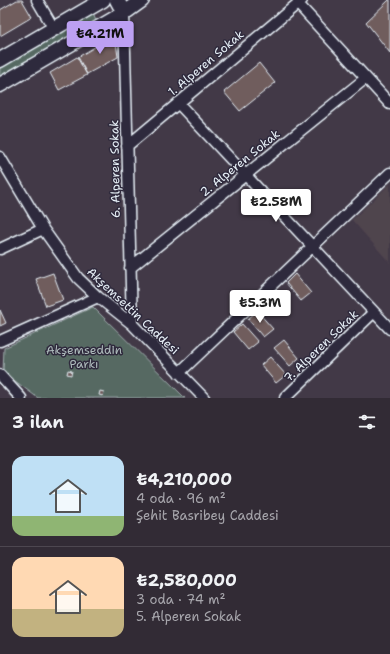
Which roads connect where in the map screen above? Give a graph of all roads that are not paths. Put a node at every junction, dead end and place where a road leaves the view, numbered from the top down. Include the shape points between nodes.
1 (37, 0) edge
2 (117, 0) edge
3 (142, 0) edge
4 (98, 1) edge
5 (300, 2) edge
6 (124, 13) junction
7 (106, 23) junction
8 (54, 29) junction
9 (0, 60) edge
10 (366, 78) junction
11 (0, 85) edge
12 (178, 103) junction
13 (390, 104) edge
14 (127, 146) junction
15 (0, 157) edge
16 (390, 173) edge
17 (246, 175) junction
18 (43, 229) junction
19 (313, 246) junction
20 (0, 248) edge
21 (130, 268) junction
22 (98, 297) junction
23 (374, 312) junction
24 (132, 324) junction
25 (390, 329) edge
26 (0, 340) edge
27 (179, 373) junction
28 (0, 375) edge
29 (20, 398) edge
30 (204, 398) edge
31 (285, 398) edge

1 - 8 street
2 - 6 street
3 - 6 street
4 - 7 street
4 - 8 street
5 - 10 street
5 - 12 street, 1. Alperen Sokak
6 - 7 street
6 - 14 street, 6. Alperen Sokak
7 - 11 street
8 - 9 street
10 - 13 street
10 - 17 street, 2. Alperen Sokak
12 - 14 street, 1. Alperen Sokak
12 - 17 street
14 - 21 street, 6. Alperen Sokak
15 - 18 street, Akşemsettin Caddesi
16 - 19 street
17 - 19 street
17 - 21 street, 2. Alperen Sokak
18 - 20 street
18 - 22 street, Akşemsettin Caddesi via 78,278
19 - 23 street
19 - 27 street
21 - 24 street, 6. Alperen Sokak
22 - 24 street, Akşemsettin Caddesi
22 - 26 street
23 - 25 street
23 - 31 street, 7. Alperen Sokak
24 - 27 street, Akşemsettin Caddesi
27 - 30 street, Akşemsettin Caddesi
28 - 29 street

